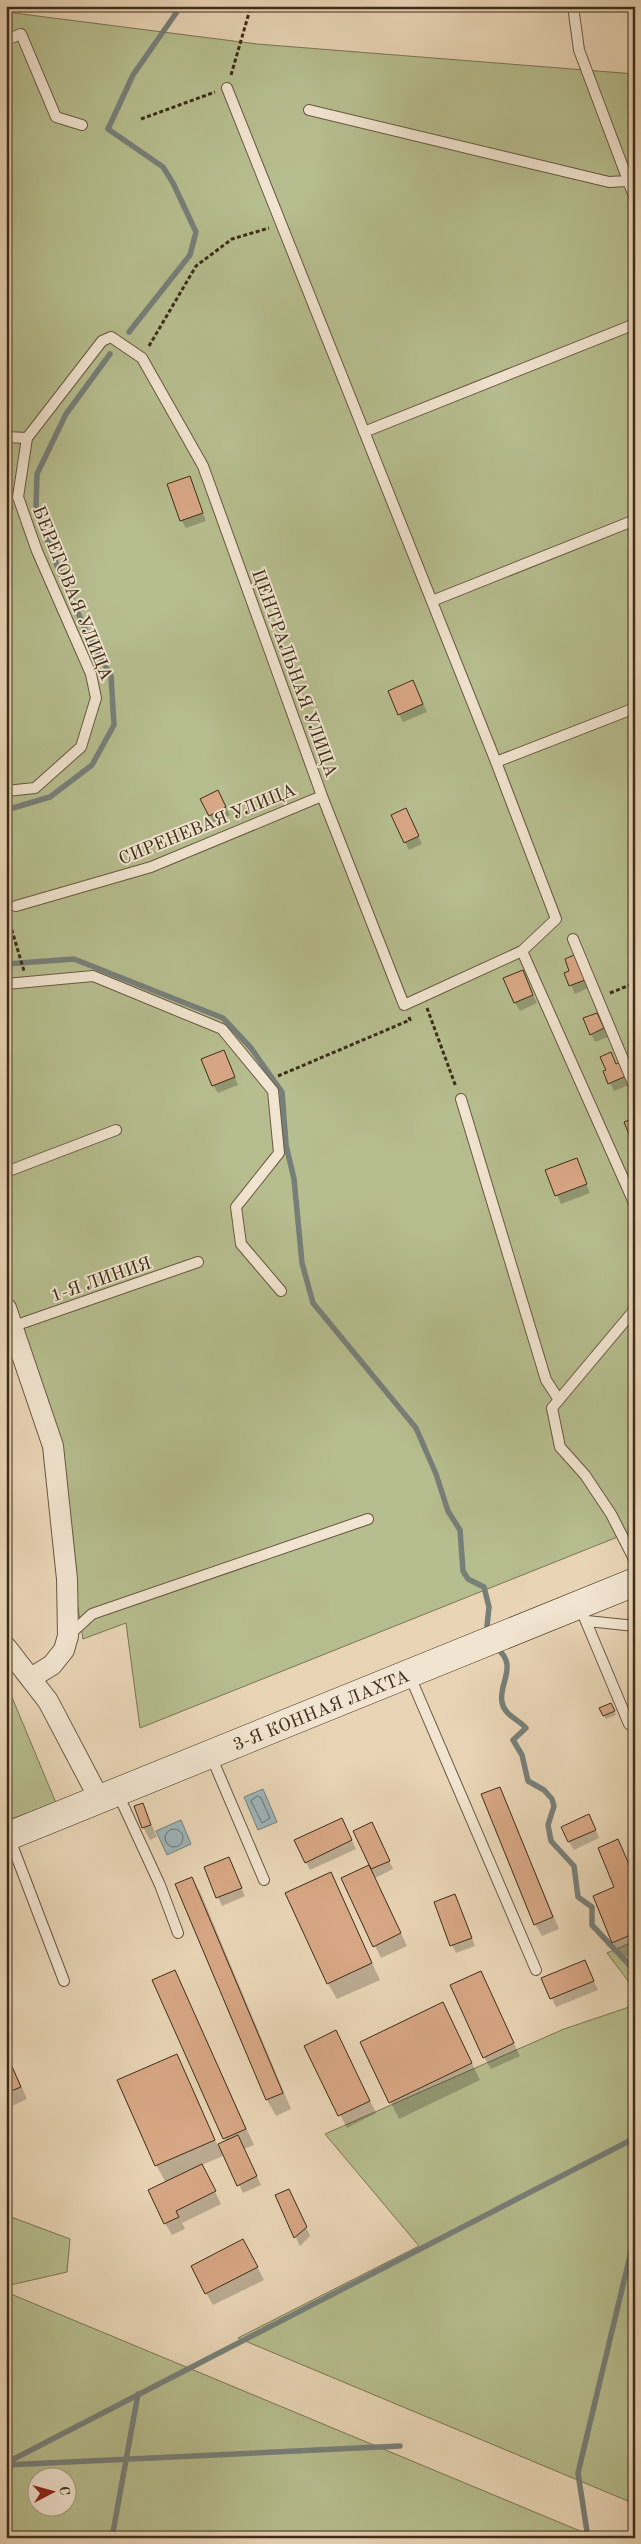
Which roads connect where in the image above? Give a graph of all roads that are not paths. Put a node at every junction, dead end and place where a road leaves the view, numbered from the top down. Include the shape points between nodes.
1 (573, 6) edge
2 (6, 40) edge
3 (227, 88) road end
4 (309, 110) dead end
5 (82, 125) dead end
6 (627, 181) junction
7 (635, 199) edge
8 (635, 324) edge
9 (364, 432) junction
10 (6, 437) edge
11 (26, 438) junction
12 (635, 520) edge
13 (432, 601) junction
14 (635, 708) edge
15 (496, 762) junction
16 (6, 791) edge
17 (322, 796) junction
18 (16, 906) road end
19 (573, 938) dead end
20 (522, 951) junction
21 (6, 984) edge
22 (631, 1067) edge
23 (635, 1088) edge
24 (461, 1099) road end
25 (116, 1130) dead end
26 (6, 1172) edge
27 (635, 1205) edge
28 (198, 1262) dead end
29 (281, 1292) dead end
30 (635, 1309) edge
31 (10, 1317) edge
32 (559, 1400) junction
33 (368, 1519) dead end
34 (635, 1561) edge
35 (635, 1582) edge
36 (583, 1613) junction
37 (635, 1626) edge
38 (68, 1636) junction
39 (10, 1656) edge
40 (409, 1673) junction
41 (31, 1678) junction
42 (629, 1724) dead end
43 (211, 1755) junction
44 (109, 1796) junction
45 (8, 1836) edge
46 (264, 1880) dead end
47 (178, 1933) dead end
48 (536, 1970) dead end
49 (64, 1981) dead end

1 - 6 lane via 579,50
2 - 5 lane via 21,34 56,117
3 - 9 lane
4 - 6 lane via 609,182
6 - 7 lane
8 - 9 lane
9 - 13 lane
10 - 11 lane
11 - 16 lane, БЕРЕГОВАЯ УЛИЦА via 18,497 37,551 91,674 96,698 81,747 35,788
11 - 17 lane, ЦЕНТРАЛЬНАЯ УЛИЦА via 102,341 111,337 142,358 203,466
12 - 13 lane
13 - 15 lane
14 - 15 lane
15 - 20 lane via 556,919
17 - 18 lane, СИРЕНЕВАЯ УЛИЦА via 151,867
17 - 20 lane, ЦЕНТРАЛЬНАЯ УЛИЦА via 404,1005
19 - 22 lane
20 - 27 lane
21 - 29 lane via 93,976 222,1029 273,1091 279,1154 236,1208 241,1244
22 - 23 lane
24 - 32 lane via 546,1380
25 - 26 lane
28 - 31 lane, 1-Я ЛИНИЯ
30 - 32 lane
31 - 38 street via 54,1446 67,1579
32 - 34 lane via 552,1408 560,1447 585,1475 611,1514
33 - 38 lane via 92,1614
35 - 36 main road, 3-Я КОННАЯ ЛАХТА
36 - 37 lane
36 - 40 main road, 3-Я КОННАЯ ЛАХТА via 510,1632
36 - 42 lane
38 - 41 street via 64,1650 52,1665
39 - 41 street
40 - 43 main road, 3-Я КОННАЯ ЛАХТА
40 - 48 lane
41 - 44 street
43 - 44 main road, 3-Я КОННАЯ ЛАХТА
43 - 46 lane
44 - 45 main road, 3-Я КОННАЯ ЛАХТА
44 - 47 lane via 160,1885
45 - 49 lane

